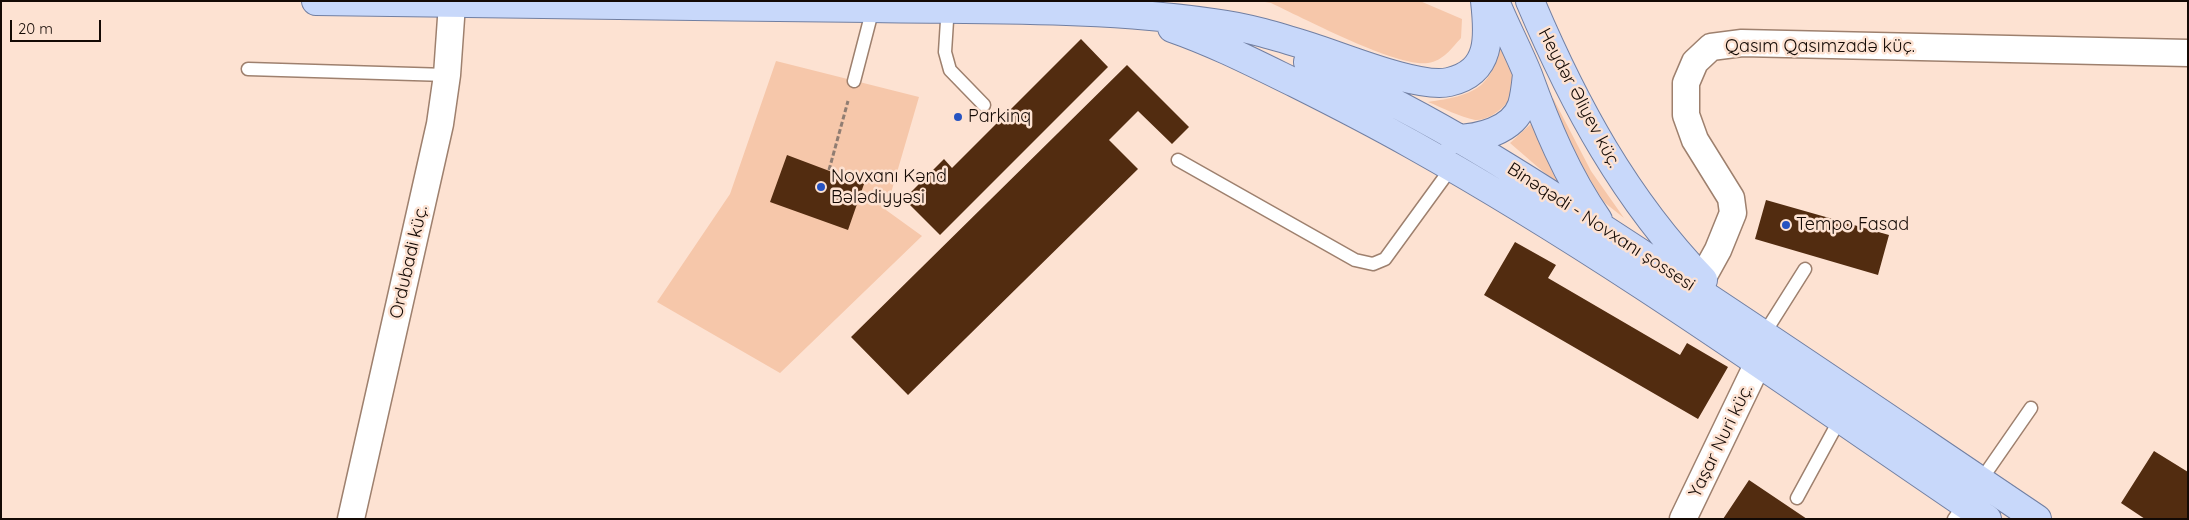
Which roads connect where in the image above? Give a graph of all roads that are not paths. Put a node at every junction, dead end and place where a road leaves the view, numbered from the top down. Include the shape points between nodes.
1 (316, 1) edge
2 (1485, 1) edge
3 (1494, 1) edge
4 (452, 4) junction
5 (681, 4) edge
6 (815, 4) edge
7 (948, 5) edge
8 (873, 8) junction
9 (1128, 8) edge
10 (1533, 8) edge
11 (2188, 53) edge
12 (248, 69) dead end
13 (1527, 74) junction
14 (447, 75) junction
15 (854, 81) road end
16 (984, 105) dead end
17 (1368, 120) junction
18 (1462, 139) junction
19 (1178, 160) dead end
20 (1452, 167) junction
21 (1605, 230) junction
22 (1805, 269) dead end
23 (1702, 279) junction
24 (1682, 311) junction
25 (1758, 330) junction
26 (1758, 363) junction
27 (2031, 408) dead end
28 (1840, 419) junction
29 (1980, 480) junction
30 (1797, 498) dead end
31 (1959, 511) edge
32 (351, 519) edge
33 (1683, 519) edge
34 (1987, 519) edge
35 (2037, 519) edge

1 - 4 main road
2 - 9 main road via 1488,32 1486,50 1478,64 1467,74 1449,82 1430,83 1404,78 1260,32
3 - 13 main road
4 - 5 main road
4 - 14 street, Ordubadi küç.
5 - 6 main road
6 - 8 main road
7 - 8 main road
7 - 9 main road via 1077,11
7 - 16 lane via 945,52 950,70
8 - 15 lane
9 - 17 main road via 1203,39
9 - 18 main road, Binəqədi - Novxanı şossesi via 1246,39 1286,53 1370,91
10 - 13 main road
10 - 23 main road, Heydər Əliyev küç. via 1602,150 1662,236
11 - 23 street, Qasım Qasımzadə küç. via 1742,43 1711,47 1695,62 1686,82 1686,115 1695,140 1731,198 1732,213 1718,250
12 - 14 lane
13 - 18 main road via 1525,95 1518,114 1504,126 1483,136
13 - 21 main road via 1553,140
14 - 32 street, Ordubadi küç. via 440,124
17 - 18 main road via 1423,135
17 - 20 main road
18 - 21 main road, Binəqədi - Novxanı şossesi
19 - 20 lane via 1355,260 1373,264 1385,259
20 - 24 main road via 1526,210
21 - 24 main road via 1643,274
21 - 25 main road, Binəqədi - Novxanı şossesi
22 - 25 lane
23 - 25 main road, Heydər Əliyev küç.
24 - 26 main road, Binəqədi - Novxanı şossesi
25 - 29 main road, Binəqədi - Novxanı şossesi
26 - 28 main road, Binəqədi - Novxanı şossesi
26 - 33 street, Yaşar Nuri küç.
27 - 29 lane
28 - 30 lane
28 - 31 main road, Binəqədi - Novxanı şossesi
29 - 31 lane
29 - 35 main road, Binəqədi - Novxanı şossesi
31 - 34 main road, Binəqədi - Novxanı şossesi

